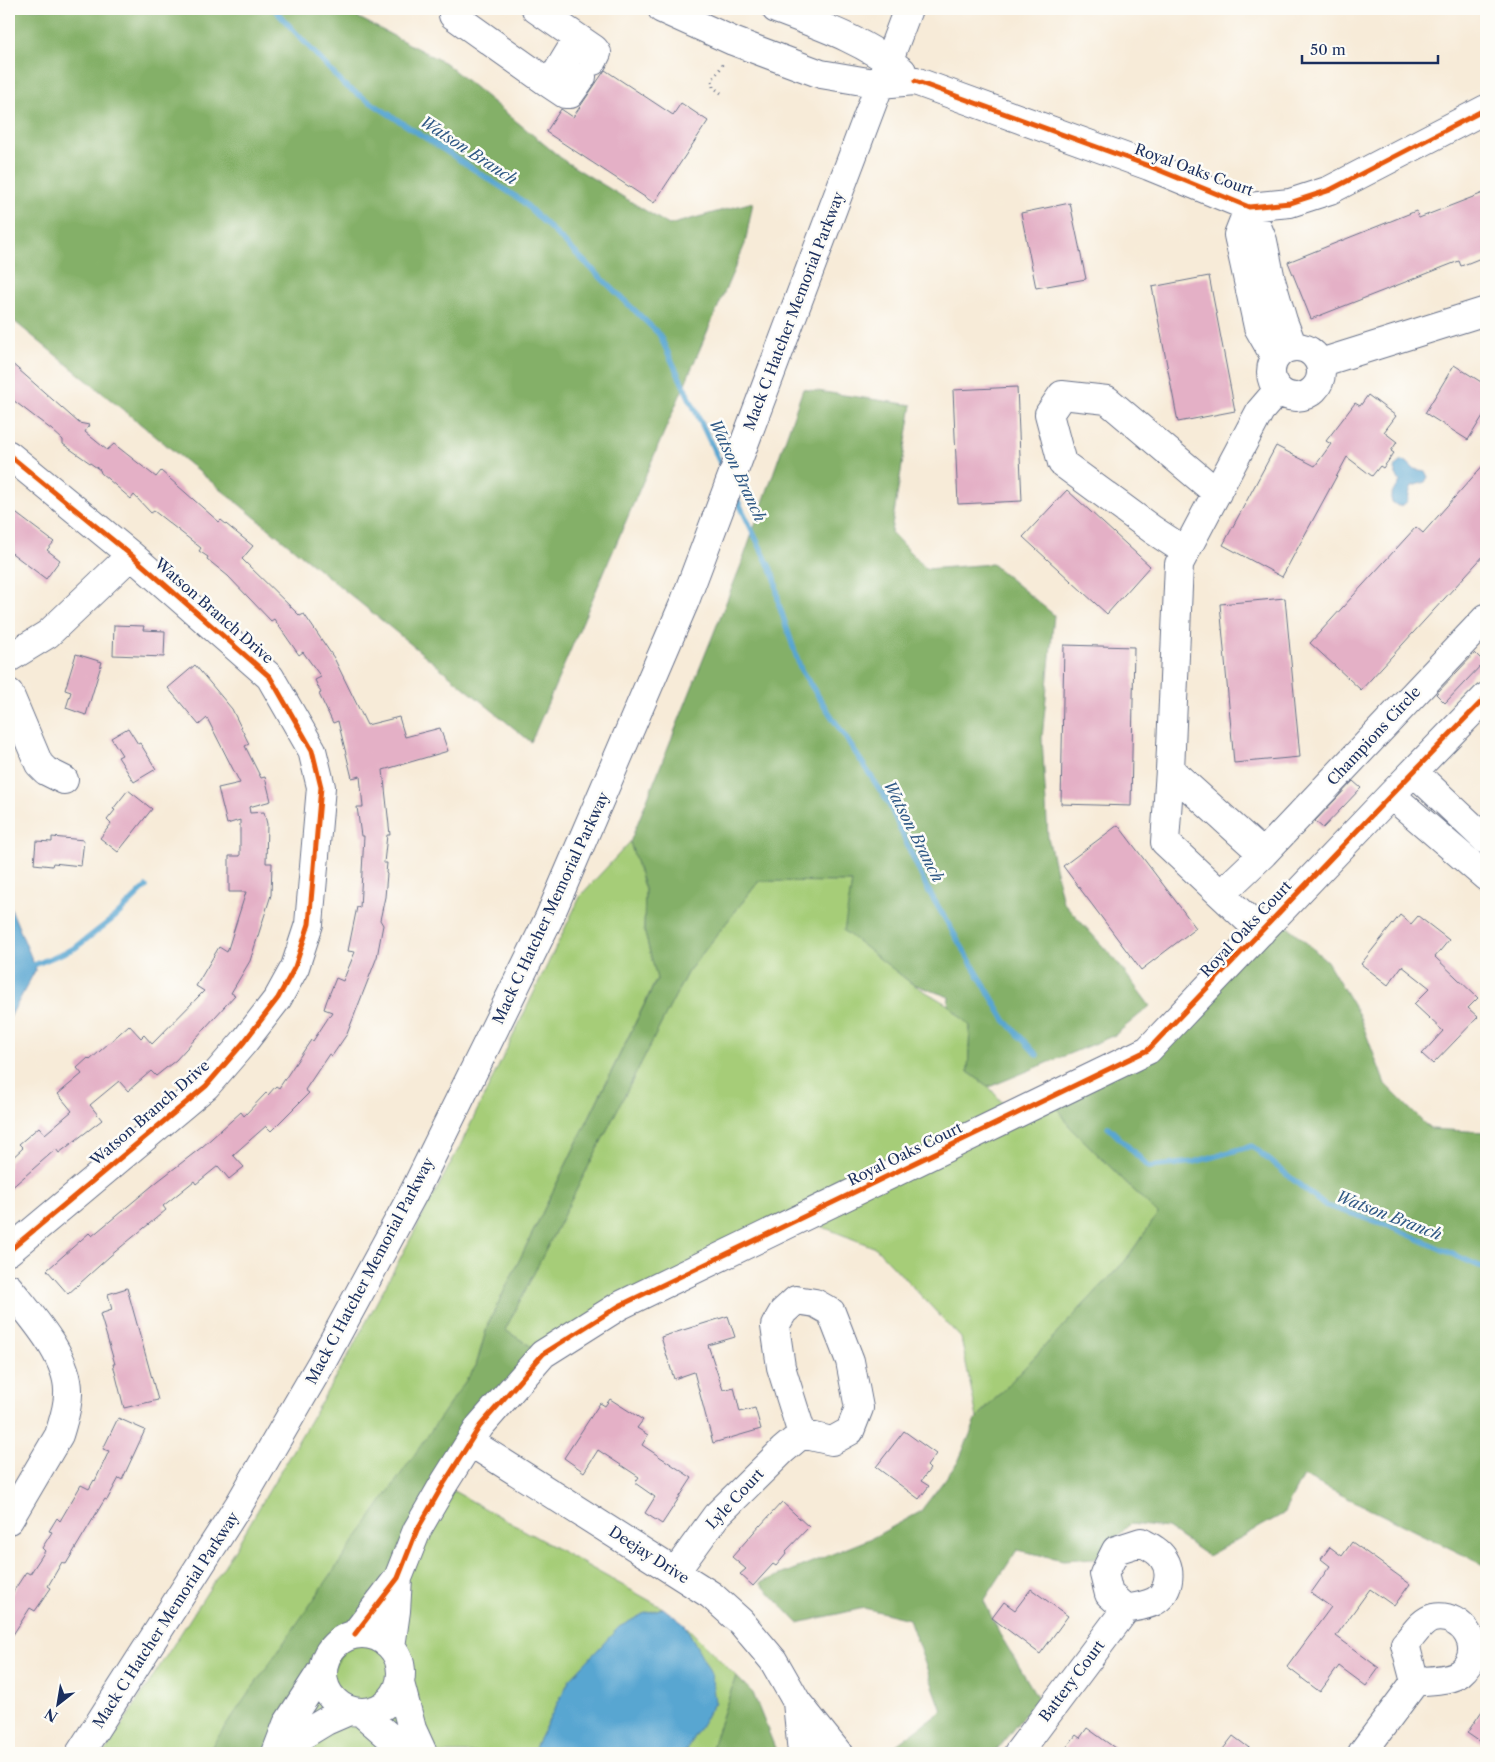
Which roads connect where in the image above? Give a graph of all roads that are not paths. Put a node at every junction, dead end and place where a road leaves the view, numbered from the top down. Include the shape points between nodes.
1 (456, 9) edge
2 (536, 9) edge
3 (662, 9) edge
4 (776, 9) edge
5 (908, 9) edge
6 (578, 38) junction
7 (884, 72) junction
8 (550, 84) junction
9 (1486, 109) edge
10 (1249, 207) junction
11 (1486, 311) edge
12 (1284, 352) junction
13 (1320, 363) junction
14 (1278, 390) junction
15 (9, 455) edge
16 (1217, 493) junction
17 (1185, 551) junction
18 (131, 555) junction
19 (1486, 618) edge
20 (9, 658) edge
21 (9, 693) edge
22 (1486, 697) edge
23 (1170, 770) junction
24 (1414, 772) junction
25 (64, 780) dead end
26 (1391, 795) junction
27 (1486, 840) edge
28 (1263, 854) junction
29 (1486, 877) edge
30 (1221, 894) junction
31 (1261, 932) junction
32 (9, 1251) edge
33 (9, 1288) edge
34 (802, 1434) junction
35 (470, 1442) junction
36 (9, 1520) edge
37 (676, 1571) junction
38 (398, 1578) junction
39 (1126, 1609) dead end
40 (355, 1634) junction
41 (391, 1647) junction
42 (322, 1670) junction
43 (1415, 1682) dead end
44 (400, 1683) junction
45 (797, 1702) junction
46 (356, 1712) junction
47 (277, 1752) edge
48 (80, 1753) edge
49 (408, 1753) edge
50 (423, 1753) edge
51 (802, 1753) edge
52 (838, 1753) edge
53 (1018, 1753) edge
54 (1362, 1753) edge

1 - 8 street via 453,15
2 - 6 street
3 - 7 street via 733,41 821,74
4 - 7 street via 838,32
5 - 7 street, Mack C Hatcher Memorial Parkway
6 - 8 street
6 - 8 street via 597,53 588,69 570,94
7 - 10 street, Royal Oaks Court via 1139,163
7 - 48 street, Mack C Hatcher Memorial Parkway via 685,600 549,918 414,1192 322,1362 240,1503
9 - 10 street, Royal Oaks Court via 1330,190 1290,203
10 - 12 street via 1263,241 1283,321
11 - 13 street
12 - 13 street via 1304,348
12 - 14 street via 1270,371
13 - 14 street via 1319,383 1310,393 1296,398
14 - 16 street via 1260,411
15 - 18 street, Watson Branch Drive
16 - 17 street
16 - 17 street via 1107,400 1062,395 1049,414 1062,463
17 - 23 street via 1178,564
18 - 20 street via 48,634
18 - 32 street, Watson Branch Drive via 270,677 312,750 321,788 309,924 295,967 278,998 206,1086
19 - 28 street, Champions Circle
21 - 25 street via 39,764
22 - 24 street, Royal Oaks Court
23 - 28 street
23 - 30 street via 1165,842
24 - 26 street, Royal Oaks Court
24 - 27 street
26 - 29 street
26 - 31 street, Royal Oaks Court
28 - 30 street, Champions Circle
30 - 31 street
31 - 35 street, Royal Oaks Court via 1148,1050 619,1306 543,1354 480,1426
33 - 36 street via 59,1357 69,1392 59,1435
34 - 34 street via 832,1441 850,1431 859,1408 850,1361 831,1312 814,1303 796,1300 783,1312 775,1326 781,1367
34 - 37 street, Lyle Court via 716,1516
35 - 37 street, Deejay Drive
35 - 38 street, Royal Oaks Court via 417,1530
37 - 45 street, Deejay Drive via 711,1595 740,1622 772,1660
38 - 40 street, Royal Oaks Court
38 - 41 street, Royal Oaks Court
39 - 53 street, Battery Court
40 - 41 street via 374,1636
40 - 42 street via 332,1647
41 - 44 street via 398,1657
42 - 46 street via 323,1683 329,1695 338,1705
42 - 47 street via 287,1724
43 - 54 street
44 - 46 street via 386,1705 375,1711
44 - 50 street via 412,1729
45 - 51 street, Deejay Drive
45 - 52 street, Deejay Drive
46 - 47 street via 326,1721
46 - 49 street

